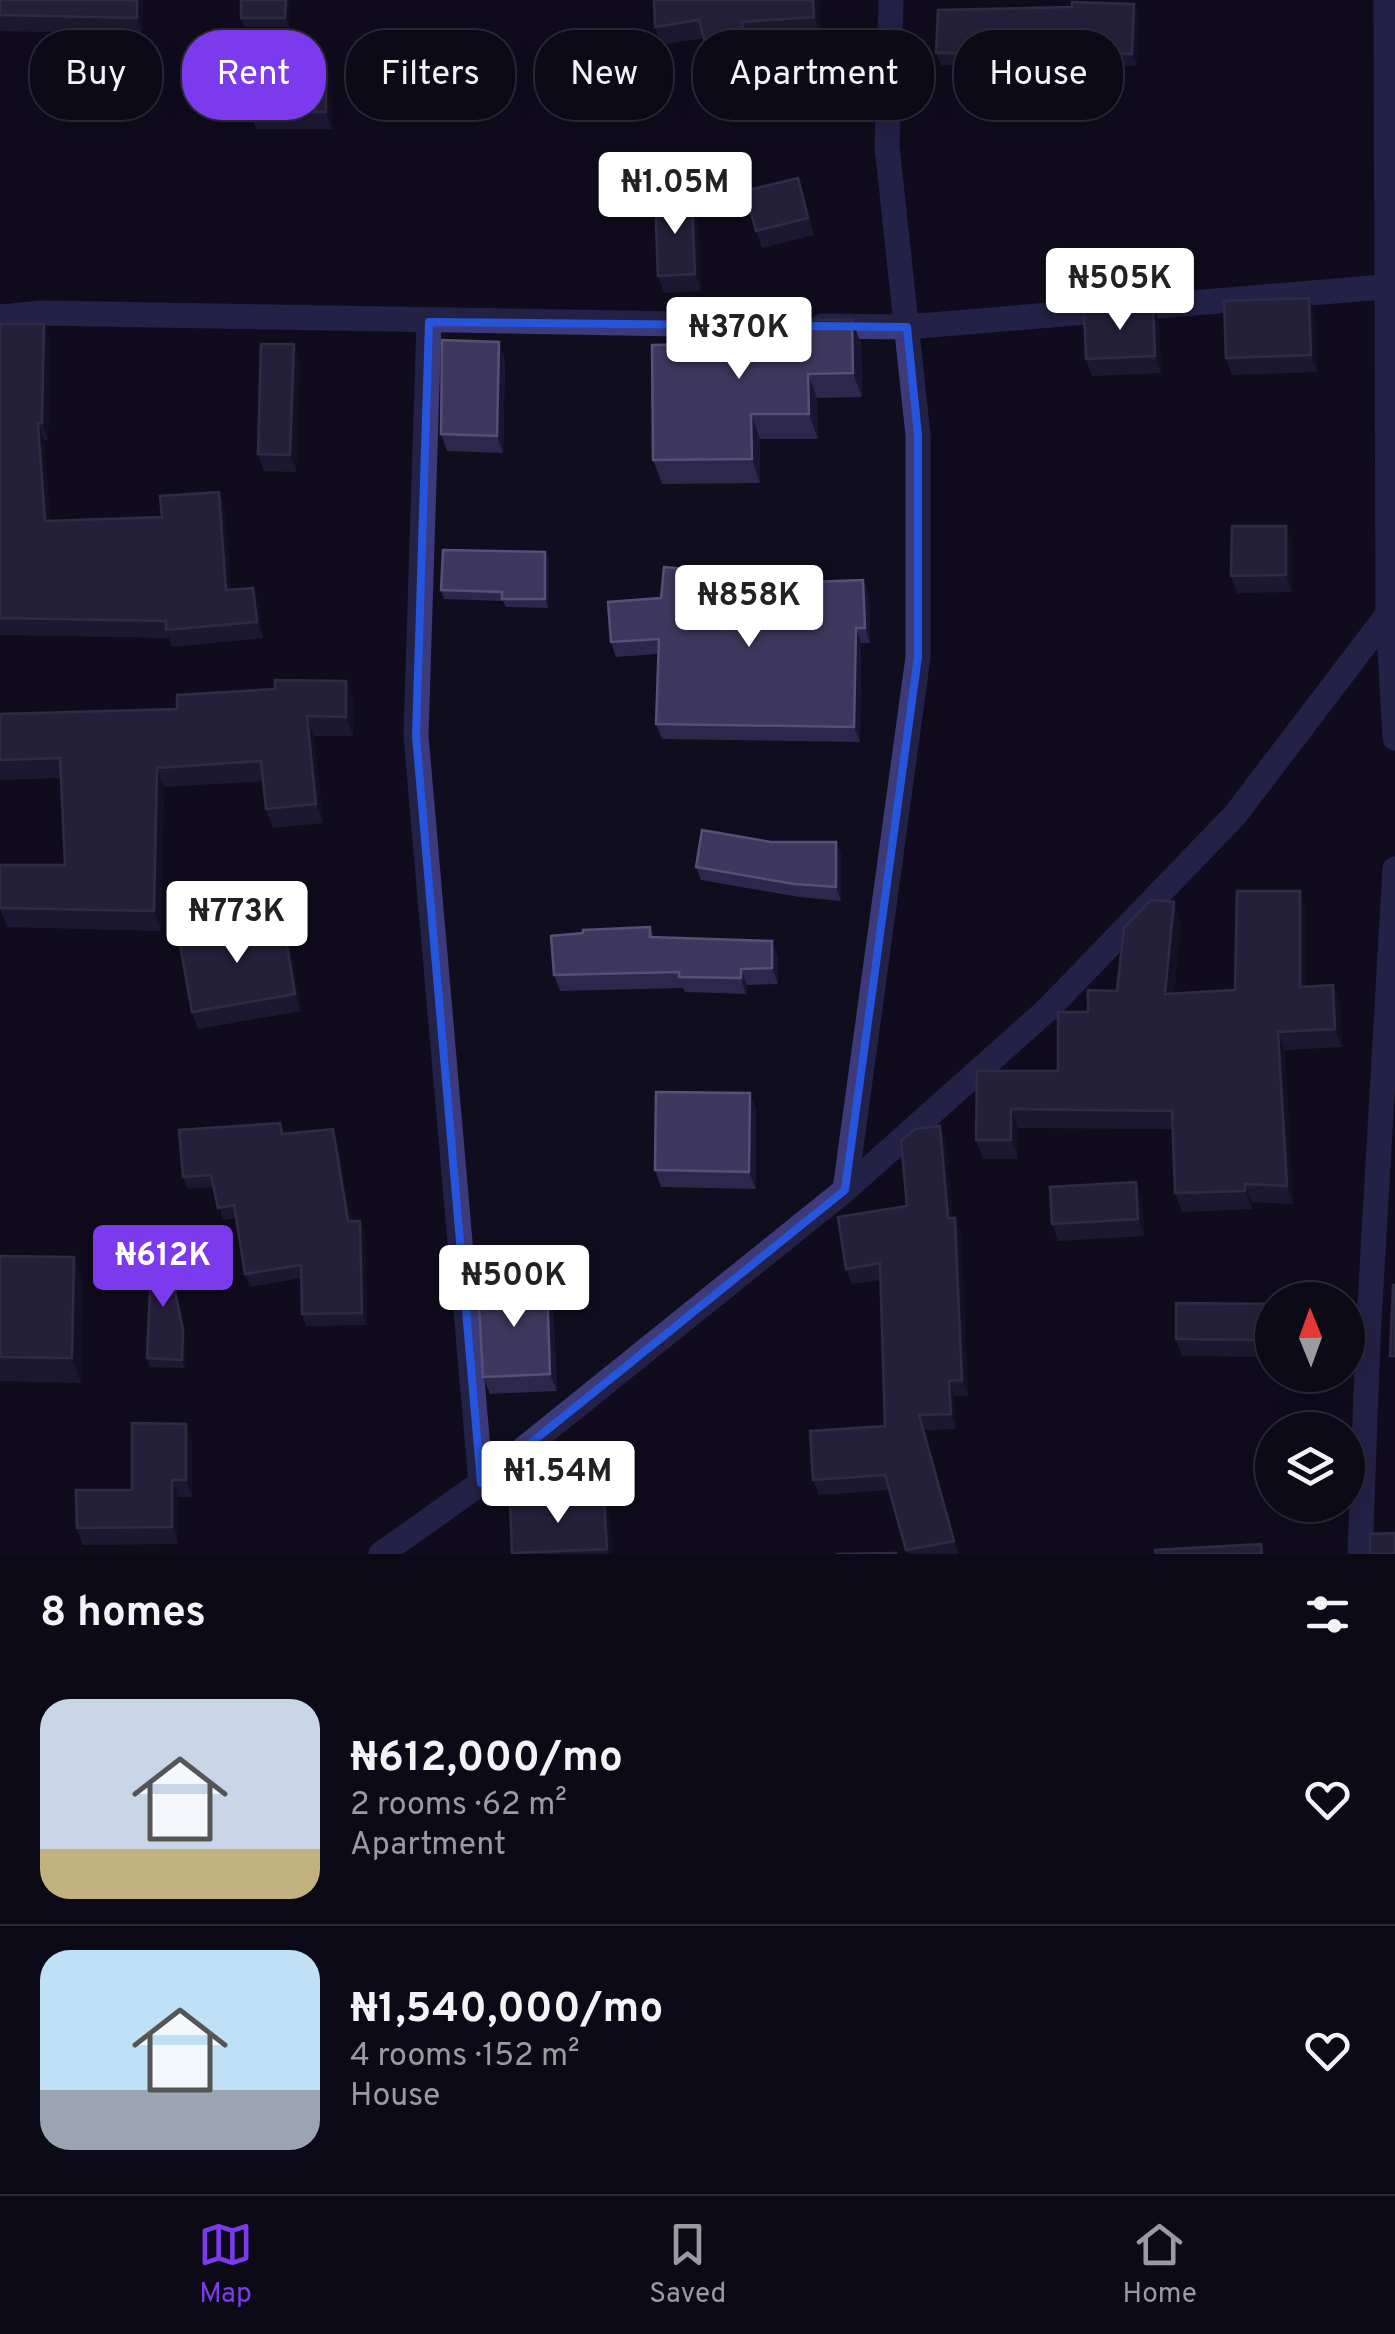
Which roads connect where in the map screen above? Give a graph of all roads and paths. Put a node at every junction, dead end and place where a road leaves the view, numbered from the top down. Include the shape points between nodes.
1 (891, 0) edge
2 (1386, 0) edge
3 (1390, 286) edge
4 (0, 317) edge
5 (430, 322) junction
6 (907, 327) junction
7 (1388, 614) junction
8 (1395, 738) edge
9 (1395, 869) edge
10 (845, 1190) junction
11 (480, 1483) junction
12 (381, 1554) edge
13 (1360, 1554) edge

1 - 6 street via 888,146
2 - 3 street
3 - 6 street
3 - 7 street
4 - 5 street
5 - 6 street
5 - 11 street via 416,736
6 - 10 street via 918,436 918,657
7 - 8 street
7 - 10 street via 1235,814 1048,1010
9 - 13 street
10 - 11 street
11 - 12 street

